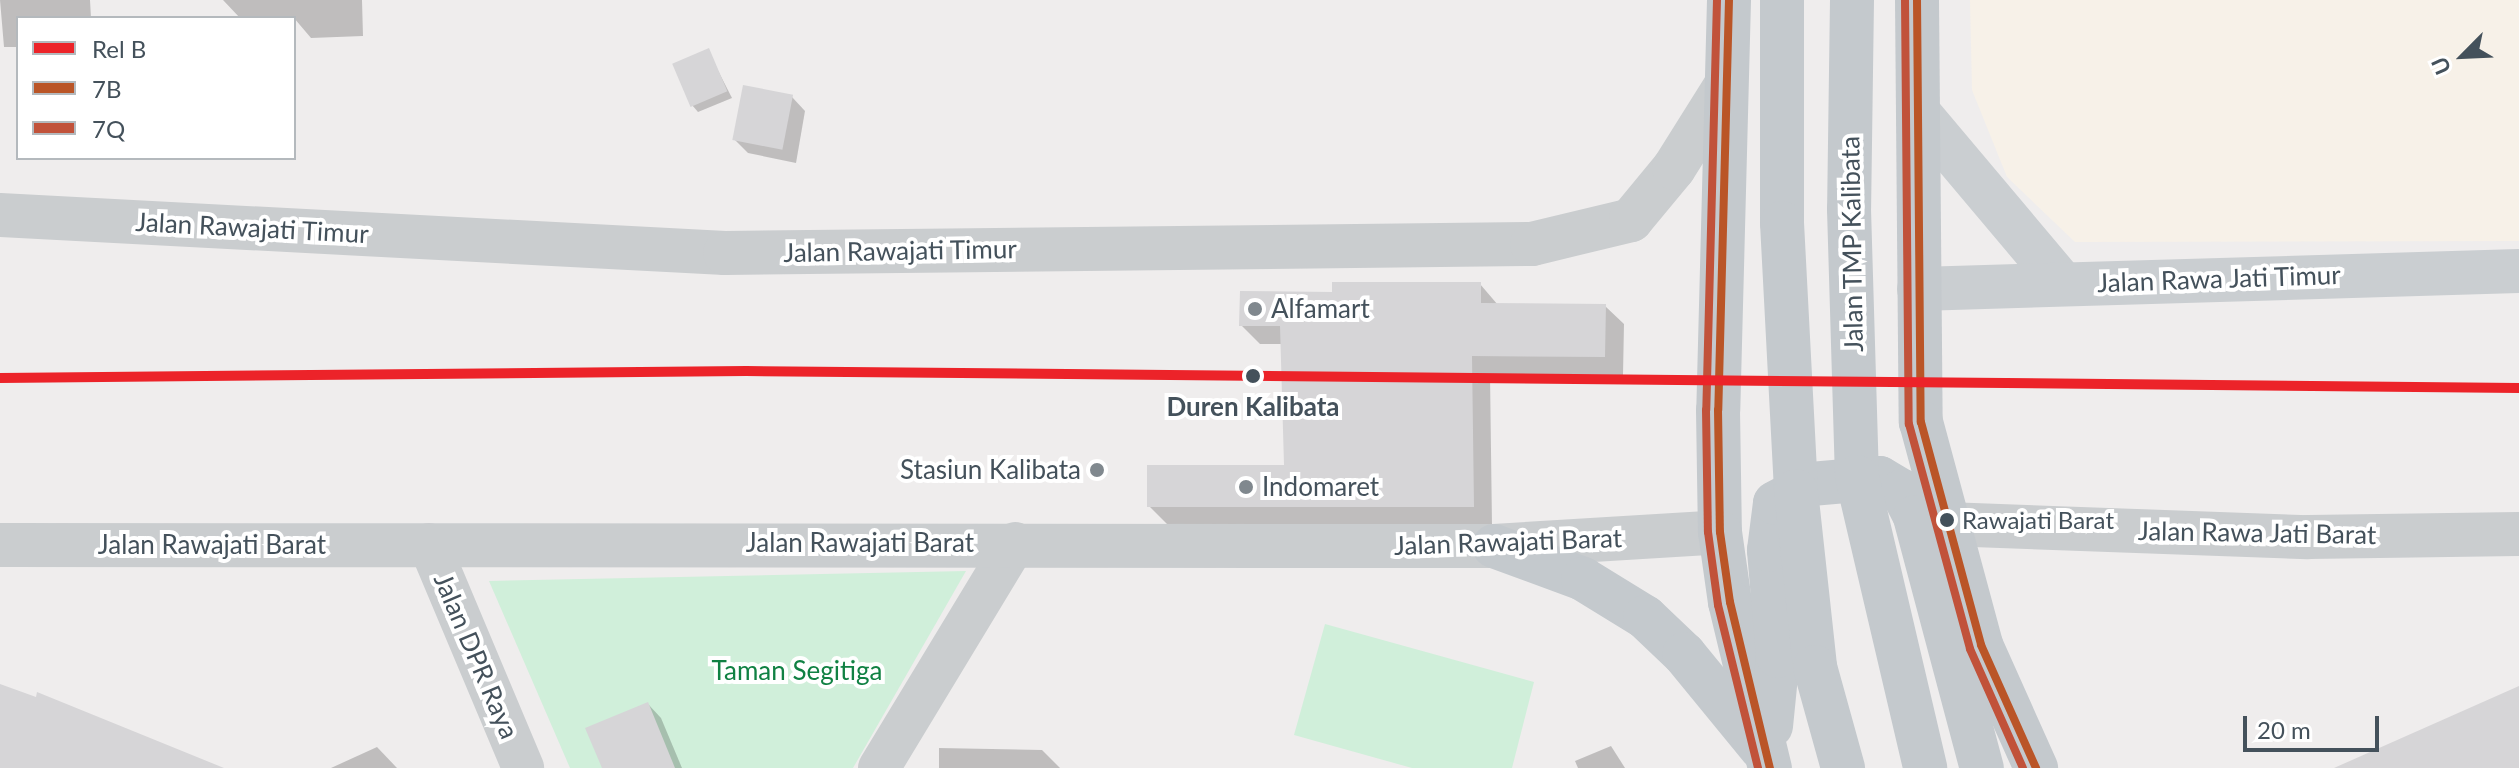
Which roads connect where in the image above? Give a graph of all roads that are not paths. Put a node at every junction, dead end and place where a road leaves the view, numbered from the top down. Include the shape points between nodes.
1 (1729, 0) edge
2 (1782, 0) edge
3 (1852, 0) edge
4 (1917, 0) edge
5 (1726, 85) junction
6 (1918, 112) junction
7 (0, 215) edge
8 (2519, 271) edge
9 (2063, 284) junction
10 (1919, 289) junction
11 (1946, 524) junction
12 (1720, 532) junction
13 (2519, 534) edge
14 (1015, 543) junction
15 (429, 544) junction
16 (0, 545) edge
17 (1494, 546) junction
18 (1769, 762) edge
19 (523, 768) edge
20 (879, 768) edge
21 (1843, 768) edge
22 (1925, 768) edge
23 (1982, 768) edge
24 (2036, 768) edge

1 - 5 main road
2 - 21 main road, bridge via 1782,223 1796,491 1815,667
3 - 22 main road, Jalan TMP Kalibata, bridge via 1849,209 1857,477
4 - 6 main road
5 - 7 street, Jalan Rawajati Timur via 1674,168 1631,220 1532,244 725,253
5 - 12 main road
6 - 9 main road
6 - 10 main road
8 - 9 main road, Jalan Rawa Jati Timur
9 - 10 main road, Jalan Rawa Jati Timur
10 - 11 main road via 1921,422
11 - 13 street, Jalan Rawa Jati Barat via 2308,537
11 - 24 main road via 1981,645
12 - 17 street, Jalan Rawajati Barat
12 - 18 main road via 1730,602
14 - 15 street, Jalan Rawajati Barat
14 - 17 street, Jalan Rawajati Barat
14 - 20 street
15 - 16 street, Jalan Rawajati Barat
15 - 19 street, Jalan DPR Raya
17 - 18 main road via 1583,579 1645,617 1684,654
18 - 23 main road via 1778,656 1769,550 1775,503 1811,484 1880,478 1902,491 1915,517

